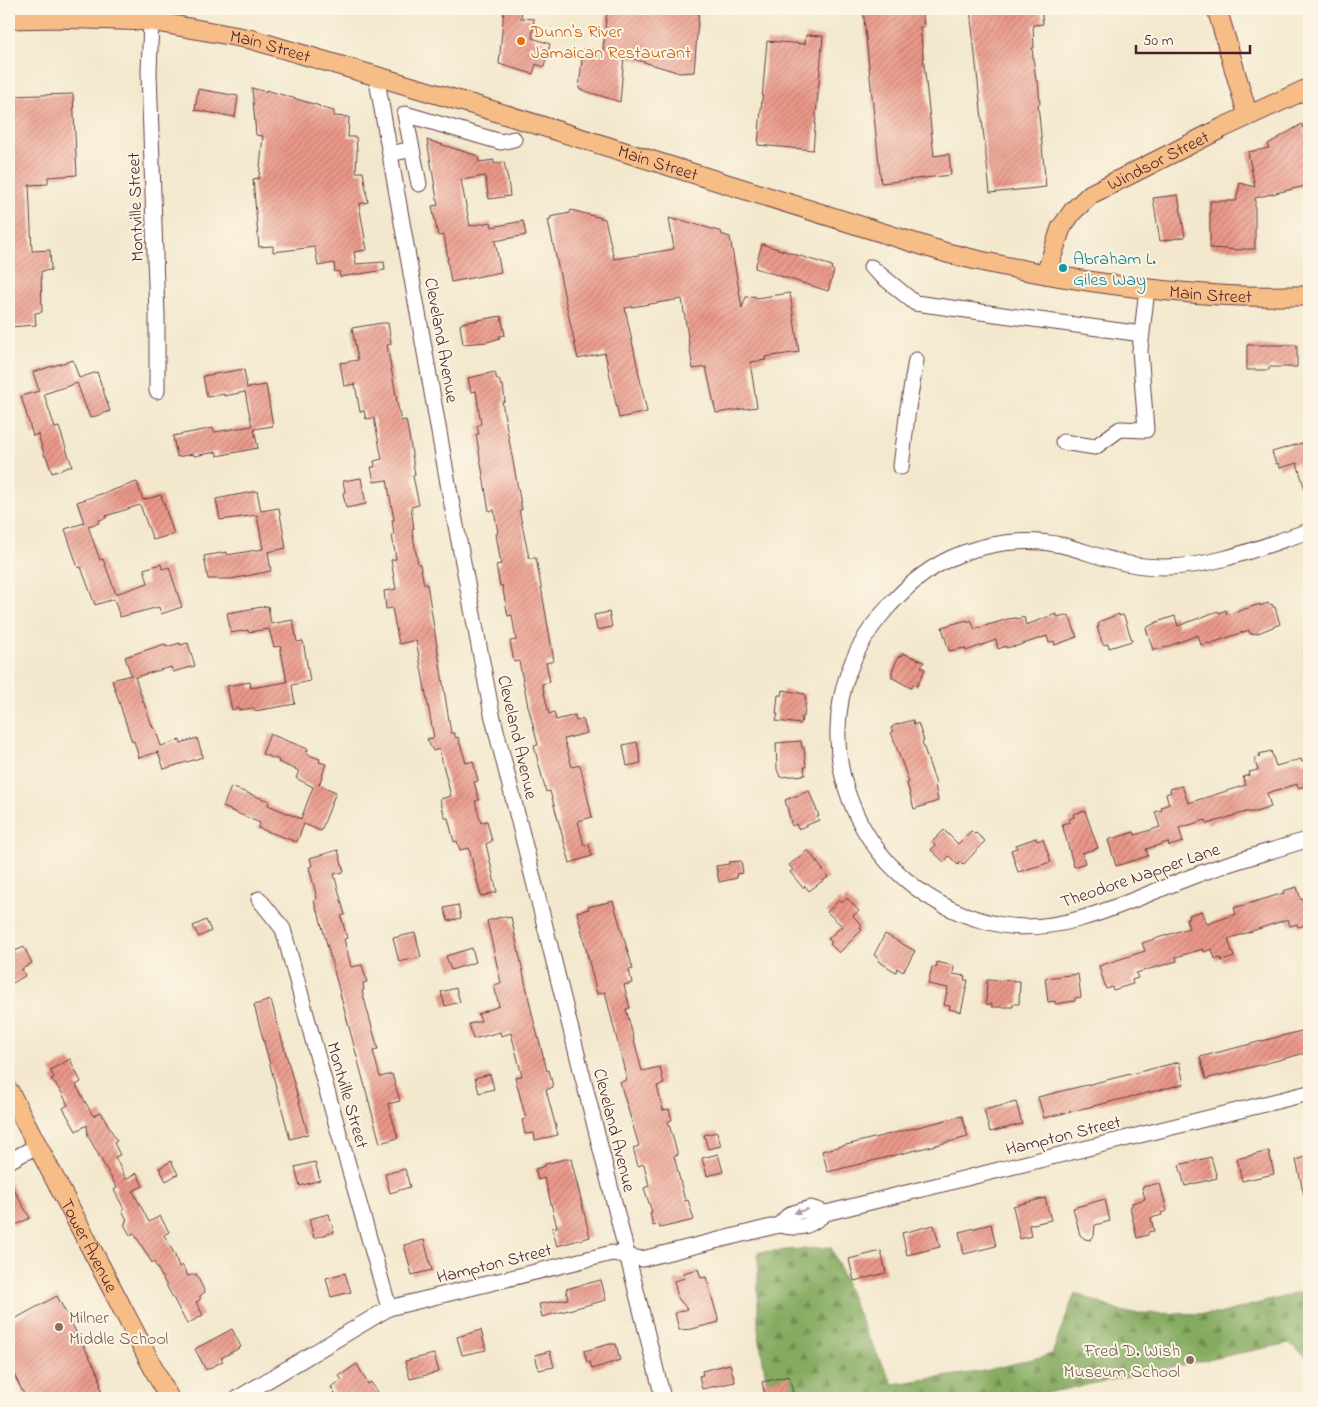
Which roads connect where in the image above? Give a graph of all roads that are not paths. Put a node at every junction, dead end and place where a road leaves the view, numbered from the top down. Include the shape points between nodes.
1 (1217, 9) edge
2 (9, 19) edge
3 (152, 22) junction
4 (376, 75) junction
5 (1309, 88) edge
6 (1248, 116) junction
7 (514, 139) dead end
8 (412, 149) junction
9 (390, 154) junction
10 (418, 184) dead end
11 (871, 267) dead end
12 (1046, 274) junction
13 (1147, 289) junction
14 (1309, 296) edge
15 (1142, 334) junction
16 (916, 360) dead end
17 (157, 391) dead end
18 (1063, 442) dead end
19 (901, 468) dead end
20 (1309, 531) edge
21 (1309, 839) edge
22 (259, 899) dead end
23 (9, 1091) edge
24 (1309, 1093) edge
25 (37, 1146) junction
26 (9, 1162) edge
27 (628, 1256) junction
28 (389, 1308) junction
29 (169, 1398) edge
30 (238, 1398) edge
31 (663, 1398) edge

1 - 6 main road
2 - 3 main road, Main Street
3 - 4 main road, Main Street via 250,39
3 - 17 street, Montville Street via 149,72
4 - 9 street, Cleveland Avenue
4 - 12 main road, Main Street via 947,253
5 - 6 main road, Windsor Street
6 - 12 main road, Windsor Street via 1109,184 1082,202 1061,228
7 - 8 street via 501,142 405,114
8 - 9 street
8 - 10 street
9 - 27 street, Cleveland Avenue via 492,714
11 - 15 street via 915,303
12 - 13 main road, Main Street
13 - 14 main road, Main Street via 1219,295
13 - 15 street
15 - 18 street via 1140,350 1146,430 1120,429 1095,447
16 - 19 street
20 - 21 street, Theodore Napper Lane via 1196,566 1164,567 1114,561 1037,541 993,544 952,558 905,588 867,633 848,672 838,720 840,765 851,805 859,823 888,862 935,901 1004,925 1062,923 1098,913 1197,874
22 - 28 street, Montville Street via 283,929
23 - 25 main road, Tower Avenue
24 - 27 street, Hampton Street via 826,1213 813,1223 795,1228 779,1225 642,1259
25 - 26 street
25 - 29 main road, Tower Avenue
27 - 28 street, Hampton Street via 612,1253
27 - 31 street, Cleveland Avenue
28 - 30 street, Hampton Street

